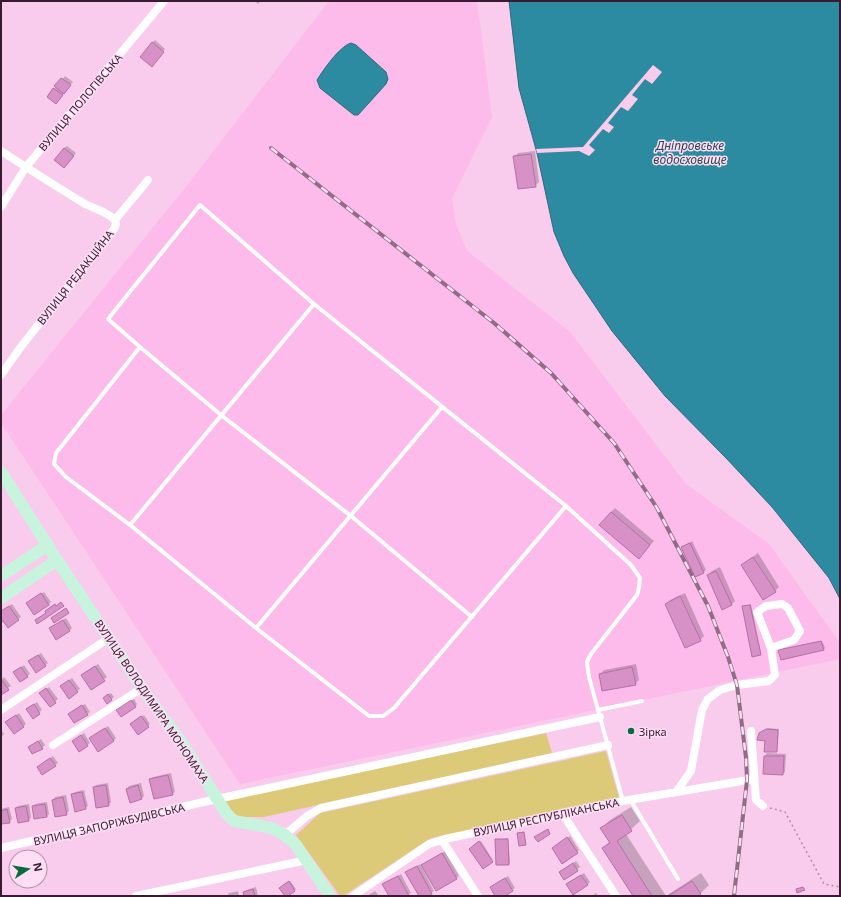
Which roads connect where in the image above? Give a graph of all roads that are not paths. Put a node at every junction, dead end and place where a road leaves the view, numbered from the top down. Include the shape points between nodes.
1 (164, 1) edge
2 (1, 151) edge
3 (26, 167) junction
4 (148, 180) dead end
5 (1, 207) edge
6 (116, 220) junction
7 (314, 304) junction
8 (140, 347) junction
9 (1, 375) edge
10 (442, 406) junction
11 (221, 415) junction
12 (1, 472) edge
13 (566, 506) junction
14 (351, 516) junction
15 (130, 525) junction
16 (48, 545) junction
17 (57, 560) junction
18 (1, 576) edge
19 (1, 598) edge
20 (472, 617) junction
21 (256, 628) junction
22 (109, 638) junction
23 (771, 648) junction
24 (142, 688) junction
25 (642, 701) dead end
26 (1, 710) edge
27 (599, 714) junction
28 (751, 731) dead end
29 (53, 745) dead end
30 (608, 745) junction
31 (754, 779) junction
32 (676, 792) junction
33 (217, 799) junction
34 (627, 800) junction
35 (762, 806) road end
36 (562, 813) junction
37 (285, 835) junction
38 (442, 840) junction
39 (1, 848) edge
40 (307, 860) junction
41 (678, 879) dead end
42 (136, 896) edge
43 (330, 896) edge
44 (353, 896) edge
45 (478, 896) edge
46 (616, 896) edge

1 - 3 street, ВУЛИЦЯ ПОЛОГІВСЬКА
2 - 3 street
3 - 5 street, ВУЛИЦЯ ПОЛОГІВСЬКА
3 - 6 street
4 - 6 street, ВУЛИЦЯ РЕДАКЦІЙНА
6 - 9 street, ВУЛИЦЯ РЕДАКЦІЙНА via 114,229
7 - 8 lane via 200,206 108,319
7 - 10 lane
7 - 11 lane
8 - 11 lane
8 - 15 lane via 56,452 54,464 66,477
10 - 13 lane
10 - 14 lane
11 - 14 lane
11 - 15 lane
12 - 16 street, ВУЛИЦЯ ВОЛОДИМИРА МОНОМАХА
13 - 20 lane
13 - 27 lane via 631,565 640,578 637,595 587,662
14 - 20 lane
14 - 21 lane
15 - 21 lane
16 - 17 street, ВУЛИЦЯ ВОЛОДИМИРА МОНОМАХА
16 - 18 street
17 - 19 street
17 - 22 street, ВУЛИЦЯ ВОЛОДИМИРА МОНОМАХА
20 - 21 lane via 394,708 383,716 369,716
22 - 24 street, ВУЛИЦЯ ВОЛОДИМИРА МОНОМАХА
22 - 26 street
23 - 23 street via 757,612 766,606 782,604 788,608 800,631 794,640
23 - 32 street via 776,675 769,680 720,690 708,699 702,710 691,771
24 - 29 street
24 - 33 street, ВУЛИЦЯ ВОЛОДИМИРА МОНОМАХА via 182,743
25 - 27 lane
27 - 30 lane
27 - 33 street, ВУЛИЦЯ ЗАПОРІЖБУДІВСЬКА
28 - 31 street
30 - 34 lane
30 - 37 street via 321,808
31 - 32 street, ВУЛИЦЯ РЕСПУБЛІКАНСЬКА
31 - 35 street via 756,800
32 - 34 street, ВУЛИЦЯ РЕСПУБЛІКАНСЬКА
33 - 37 street, ВУЛИЦЯ ВОЛОДИМИРА МОНОМАХА via 234,821 272,828
33 - 39 street, ВУЛИЦЯ ЗАПОРІЖБУДІВСЬКА
34 - 36 street, ВУЛИЦЯ РЕСПУБЛІКАНСЬКА
34 - 41 lane
36 - 38 street, ВУЛИЦЯ РЕСПУБЛІКАНСЬКА
36 - 46 street
37 - 40 street, ВУЛИЦЯ ВОЛОДИМИРА МОНОМАХА
38 - 44 street, ВУЛИЦЯ РЕСПУБЛІКАНСЬКА via 429,844
38 - 45 street
40 - 42 street
40 - 43 street, ВУЛИЦЯ ВОЛОДИМИРА МОНОМАХА

